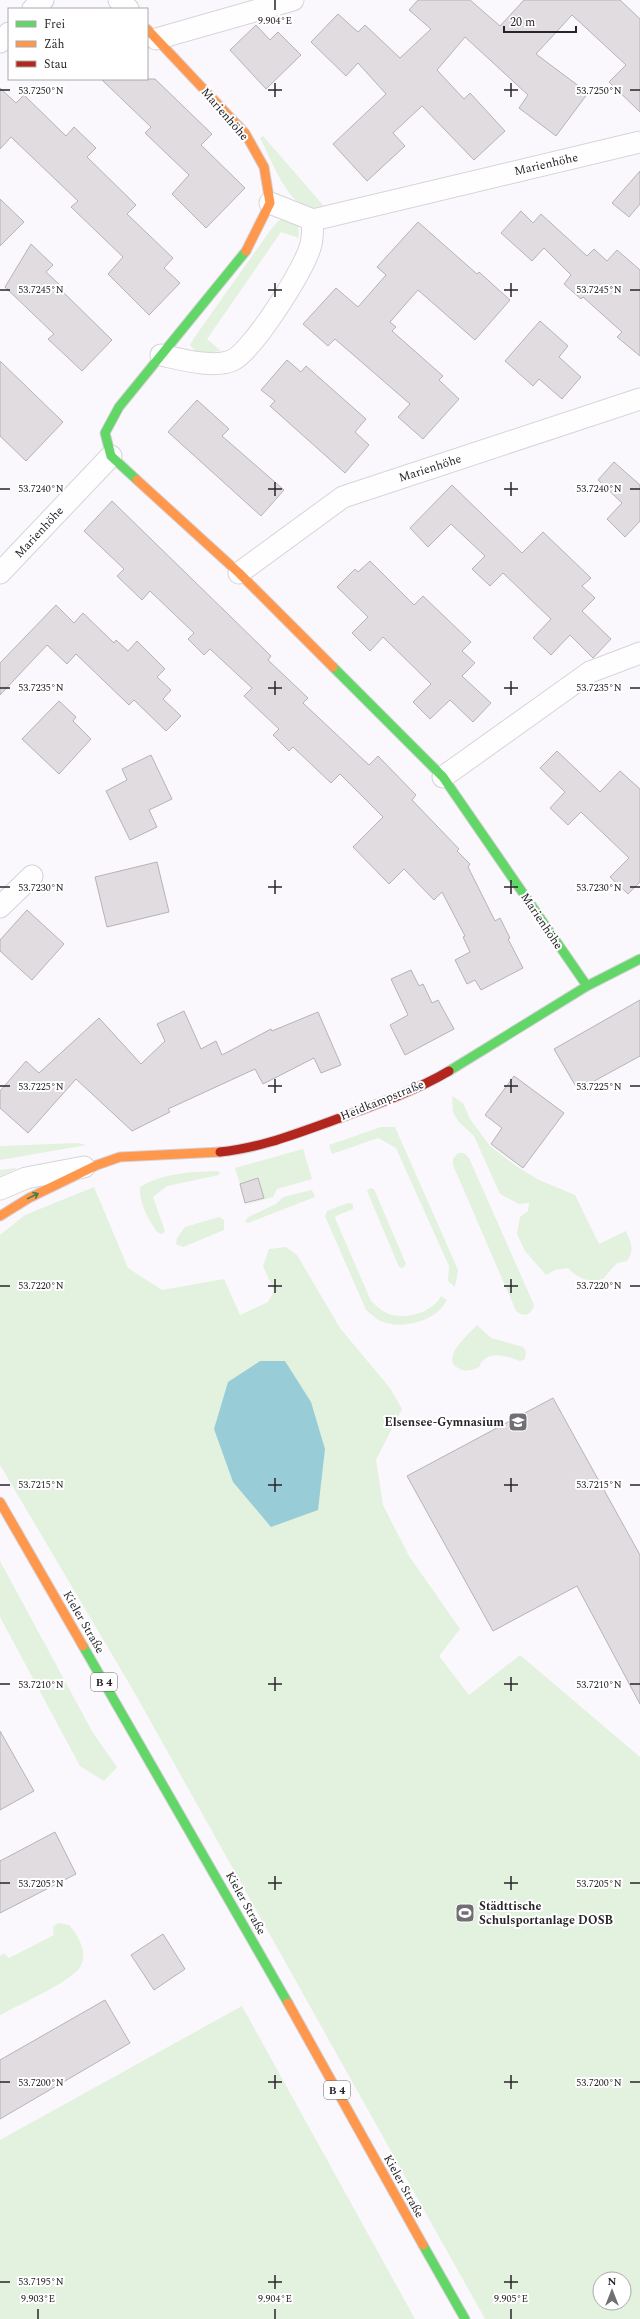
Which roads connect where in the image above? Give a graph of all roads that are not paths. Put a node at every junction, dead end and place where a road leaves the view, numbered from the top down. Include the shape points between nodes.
1 (43, 0) edge
2 (120, 0) edge
3 (293, 0) edge
4 (35, 8) edge
5 (127, 8) edge
6 (8, 34) edge
7 (151, 34) edge
8 (0, 42) edge
9 (640, 142) edge
10 (270, 204) junction
11 (313, 220) junction
12 (161, 355) junction
13 (640, 399) edge
14 (111, 456) junction
15 (0, 573) edge
16 (239, 573) junction
17 (640, 653) edge
18 (443, 777) junction
19 (32, 876) dead end
20 (0, 907) edge
21 (640, 959) edge
22 (587, 986) junction
23 (97, 1165) junction
24 (0, 1189) edge
25 (0, 1216) edge
26 (0, 1502) edge
27 (465, 2319) edge

1 - 4 street
2 - 5 street
3 - 7 street, Marienhöhe
6 - 8 street
7 - 10 street, Marienhöhe via 245,133 264,167
9 - 11 street, Marienhöhe
10 - 11 street
10 - 12 street via 244,255
11 - 12 street via 311,244 304,261 257,338 233,360 204,364
12 - 14 street via 119,407 105,433
13 - 16 street, Marienhöhe via 343,497
14 - 15 street, Marienhöhe
14 - 16 street, Marienhöhe
16 - 18 street, Marienhöhe
17 - 18 street via 590,672
18 - 22 street, Marienhöhe
19 - 20 street
21 - 22 street, Heidkampstraße
22 - 23 street, Heidkampstraße via 440,1076 394,1098 276,1141 222,1152 120,1157
23 - 24 street, Heidkampstraße via 26,1178
25 -> 23 street, Heidkampstraße via 29,1198
26 - 27 street, Kieler Straße / B 4 via 208,1861

